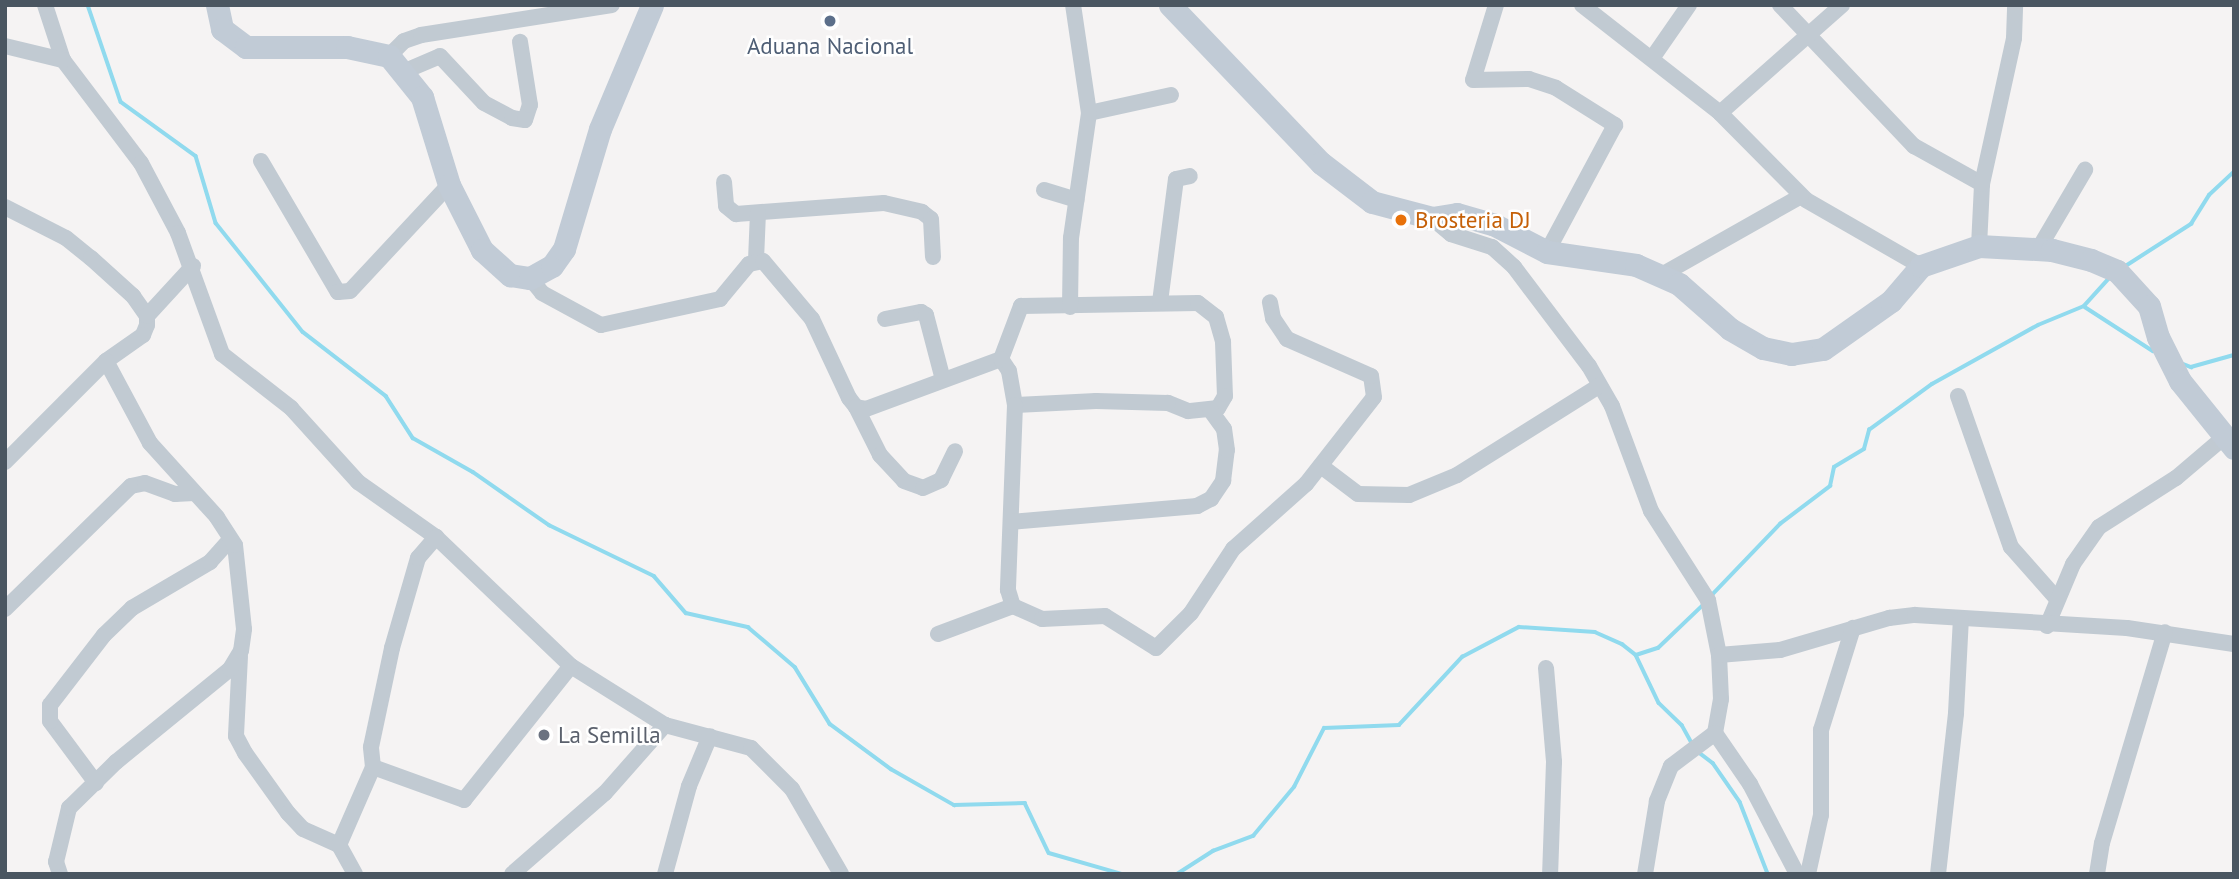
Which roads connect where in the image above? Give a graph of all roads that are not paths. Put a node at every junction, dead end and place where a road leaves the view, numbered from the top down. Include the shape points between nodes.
1 (46, 5) edge
2 (217, 5) edge
3 (612, 5) edge
4 (652, 5) edge
5 (1073, 5) edge
6 (1170, 5) edge
7 (1496, 5) edge
8 (1689, 5) edge
9 (1780, 5) edge
10 (1843, 5) edge
11 (2015, 5) edge
12 (1587, 7) edge
13 (1806, 37) junction
14 (520, 42) dead end
15 (5, 46) edge
16 (1653, 57) junction
17 (63, 60) junction
18 (397, 64) junction
19 (1171, 94) dead end
20 (1089, 113) junction
21 (1720, 113) junction
22 (261, 161) dead end
23 (2085, 170) dead end
24 (1191, 176) dead end
25 (724, 182) dead end
26 (1982, 184) junction
27 (449, 185) junction
28 (1044, 190) dead end
29 (1801, 196) junction
30 (1077, 200) junction
31 (5, 207) edge
32 (758, 212) junction
33 (1432, 218) junction
34 (1979, 246) junction
35 (2039, 248) junction
36 (1546, 252) junction
37 (933, 257) dead end
38 (756, 260) junction
39 (193, 266) junction
40 (1921, 266) junction
41 (1658, 277) junction
42 (530, 278) junction
43 (1160, 302) junction
44 (1270, 302) dead end
45 (1070, 307) junction
46 (147, 316) junction
47 (885, 319) dead end
48 (1001, 359) junction
49 (106, 361) junction
50 (943, 380) junction
51 (1599, 386) junction
52 (1958, 396) dead end
53 (1016, 405) junction
54 (856, 407) junction
55 (1210, 410) junction
56 (2228, 443) edge
57 (955, 452) dead end
58 (5, 462) edge
59 (1321, 466) junction
60 (194, 493) junction
61 (1011, 522) junction
62 (436, 537) junction
63 (229, 541) junction
64 (2057, 599) junction
65 (1013, 606) junction
66 (5, 608) edge
67 (1961, 620) junction
68 (2047, 626) junction
69 (1853, 628) junction
70 (2165, 632) junction
71 (938, 634) dead end
72 (2234, 644) edge
73 (241, 651) junction
74 (1719, 655) junction
75 (571, 666) junction
76 (1546, 668) dead end
77 (665, 725) junction
78 (1716, 733) junction
79 (710, 736) junction
80 (373, 767) junction
81 (96, 783) junction
82 (339, 845) junction
83 (837, 872) edge
84 (60, 874) edge
85 (355, 874) edge
86 (512, 874) edge
87 (665, 874) edge
88 (1550, 874) edge
89 (1645, 874) edge
90 (1797, 874) edge
91 (1808, 874) edge
92 (1938, 874) edge
93 (2097, 874) edge

1 - 17 street
2 - 18 main road via 222,29 246,47 347,47
3 - 18 street via 421,35 404,41
4 - 42 main road via 600,129 564,249 552,266
5 - 20 street
6 - 33 main road via 1348,187 1372,202
7 - 36 street via 1473,80 1529,79 1556,88 1615,125
8 - 16 street
9 - 13 street
10 - 13 street
11 - 26 street via 2014,38
12 - 16 street
13 - 21 street
13 - 26 street via 1914,146
14 - 18 street via 530,104 525,120 484,103 440,56
15 - 17 street
16 - 21 street
17 - 39 street via 141,163
18 - 27 main road via 434,127
19 - 20 street
20 - 30 street
21 - 29 street
22 - 27 street via 338,292 350,291
23 - 35 street
24 - 43 street via 1176,179
25 - 32 street via 726,206 733,212
26 - 34 street
27 - 42 main road via 488,257 510,275
28 - 30 street
29 - 40 street
29 - 41 street
30 - 45 street
31 - 46 street via 66,238 133,296
32 - 37 street via 884,204 908,208 931,219
32 - 38 street
33 - 36 main road via 1457,215 1493,224
33 - 51 street via 1451,234 1492,247 1514,267
34 - 35 main road
34 - 40 main road
35 - 56 main road via 2091,260 2117,271 2135,288 2149,306 2158,337 2180,381
36 - 41 main road via 1636,265
38 - 42 street via 720,299 601,325 542,293
38 - 54 street via 769,267 812,318
39 - 46 street
39 - 62 street via 222,354 291,408 358,482
40 - 41 main road via 1906,287 1861,326 1823,349 1791,354 1763,348 1730,329 1679,284
43 - 45 street
43 - 55 street via 1198,303 1216,317 1223,342 1225,396 1221,405
44 - 59 street via 1276,326 1293,344 1351,365 1374,380 1374,397
45 - 48 street via 1021,306
46 - 49 street via 143,335
47 - 50 street via 926,315
48 - 50 street
48 - 53 street via 1009,371
49 - 58 street
49 - 60 street via 150,443
50 - 54 street via 866,409
51 - 59 street via 1457,475 1409,495 1358,494
51 - 74 street via 1612,406 1651,512 1708,600
52 - 64 street via 2011,547
53 - 55 street via 1096,401
53 - 61 street
54 - 57 street via 880,455 904,481 923,488 941,480
55 - 61 street via 1224,429 1227,450 1223,481 1212,499 1197,506
56 - 64 street via 2099,527 2082,548
59 - 65 street via 1233,549 1191,612 1156,648 1105,616 1042,619
60 - 63 street via 217,517
60 - 66 street via 175,494 145,482 131,486
61 - 65 street via 1008,590
62 - 75 street
62 - 80 street via 418,558 392,648 371,747
63 - 73 street via 234,545 244,609
63 - 81 street via 210,562 132,608 104,635 50,705 50,721
64 - 68 street
65 - 71 street
67 - 68 street
67 - 69 street via 1915,615
67 - 92 street
68 - 70 street
69 - 74 street via 1780,650
69 - 91 street via 1821,730 1821,815
70 - 72 street
70 - 93 street
73 - 81 street via 230,669
73 - 82 street via 236,736 240,745 295,821
74 - 78 street via 1721,699
75 - 77 street
75 - 80 street via 464,800
76 - 88 street via 1554,762
77 - 79 street
77 - 86 street via 605,793
78 - 89 street via 1671,766 1657,801
78 - 90 street via 1750,784
79 - 83 street via 751,748 770,764 798,798
79 - 87 street via 689,786
80 - 82 street
81 - 84 street via 69,808 56,862
82 - 85 street

